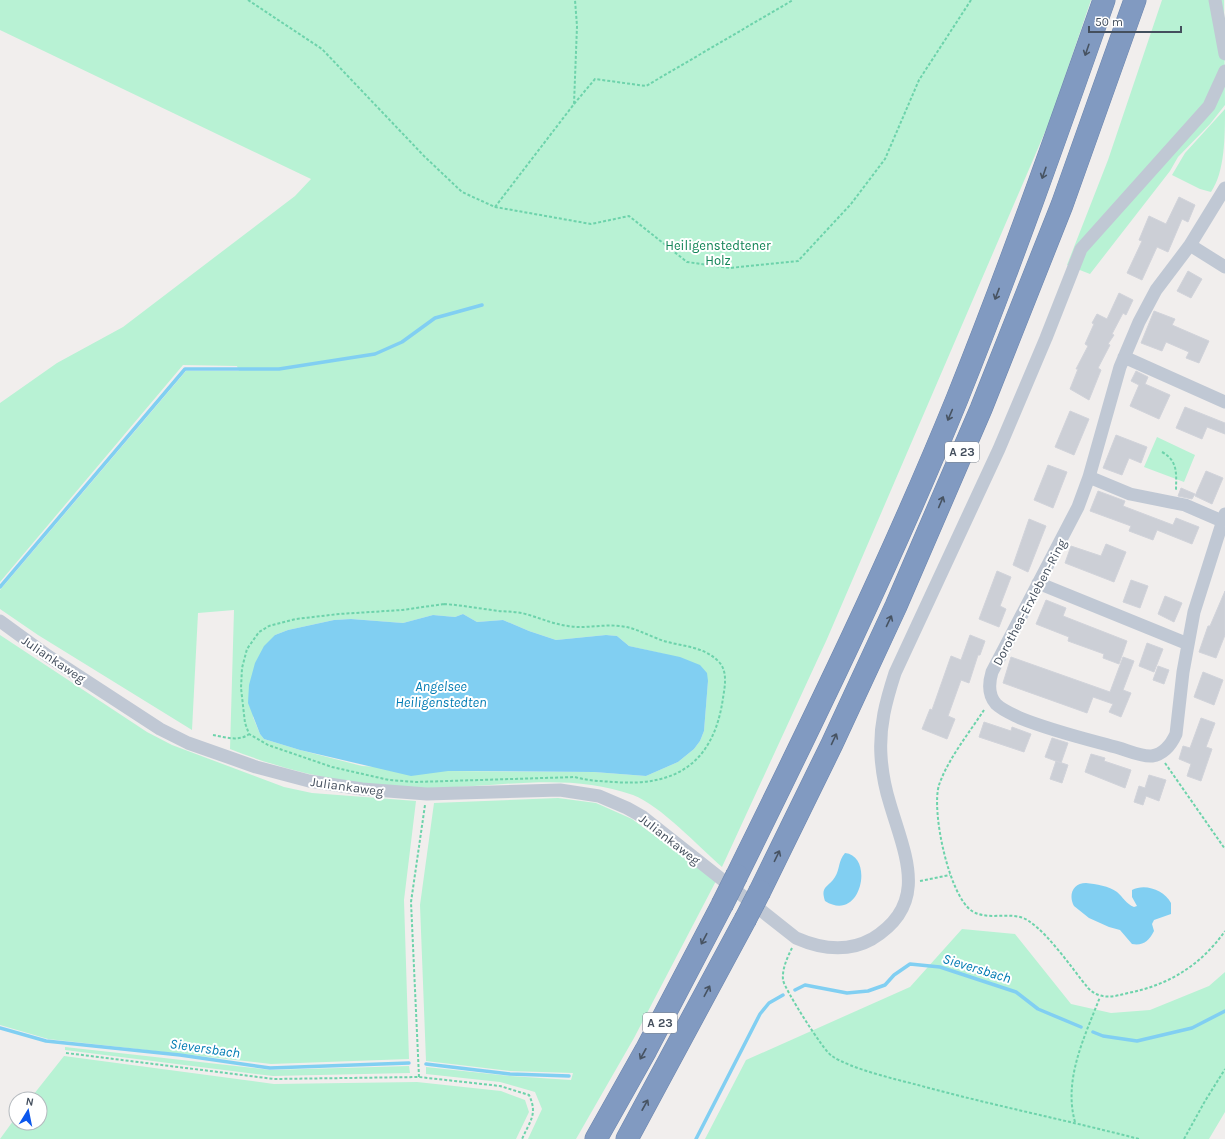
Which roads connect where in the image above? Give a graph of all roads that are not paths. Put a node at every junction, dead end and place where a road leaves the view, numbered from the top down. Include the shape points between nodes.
1 (1104, 0) edge
2 (1135, 0) edge
3 (1215, 0) edge
4 (1225, 54) edge
5 (1225, 71) edge
6 (1225, 188) edge
7 (1190, 245) junction
8 (1225, 267) edge
9 (1124, 357) junction
10 (1225, 402) edge
11 (1089, 478) junction
12 (1223, 517) edge
13 (1038, 583) junction
14 (0, 621) edge
15 (1188, 644) junction
16 (596, 1139) edge
17 (627, 1139) edge

1 -> 16 highway, A 23, bridge via 1036,196 956,400 872,596 737,876 646,1050
17 -> 2 highway, A 23, bridge via 760,891 896,606 981,409 1062,205
3 - 4 street
5 - 14 street, Juliankaweg via 1209,106 1080,249 999,449 896,673 883,712 880,734 881,757 889,803 906,857 909,884 901,911 887,927 868,941 849,947 828,948 810,944 791,934 643,818 599,796 560,790 427,794 362,789 309,781 256,767 188,744 160,729 48,656
6 - 7 street, Dorothea-Erxleben-Ring
7 - 8 street
7 - 9 street, Dorothea-Erxleben-Ring via 1156,290
9 - 10 street
9 - 11 street, Dorothea-Erxleben-Ring
11 - 12 street via 1130,494 1176,503
11 - 13 street, Dorothea-Erxleben-Ring via 1078,507
12 - 15 street via 1196,605
13 - 15 street
13 - 15 street, Dorothea-Erxleben-Ring via 992,672 990,685 993,700 1005,710 1032,722 1147,756 1159,754 1169,746 1176,734

